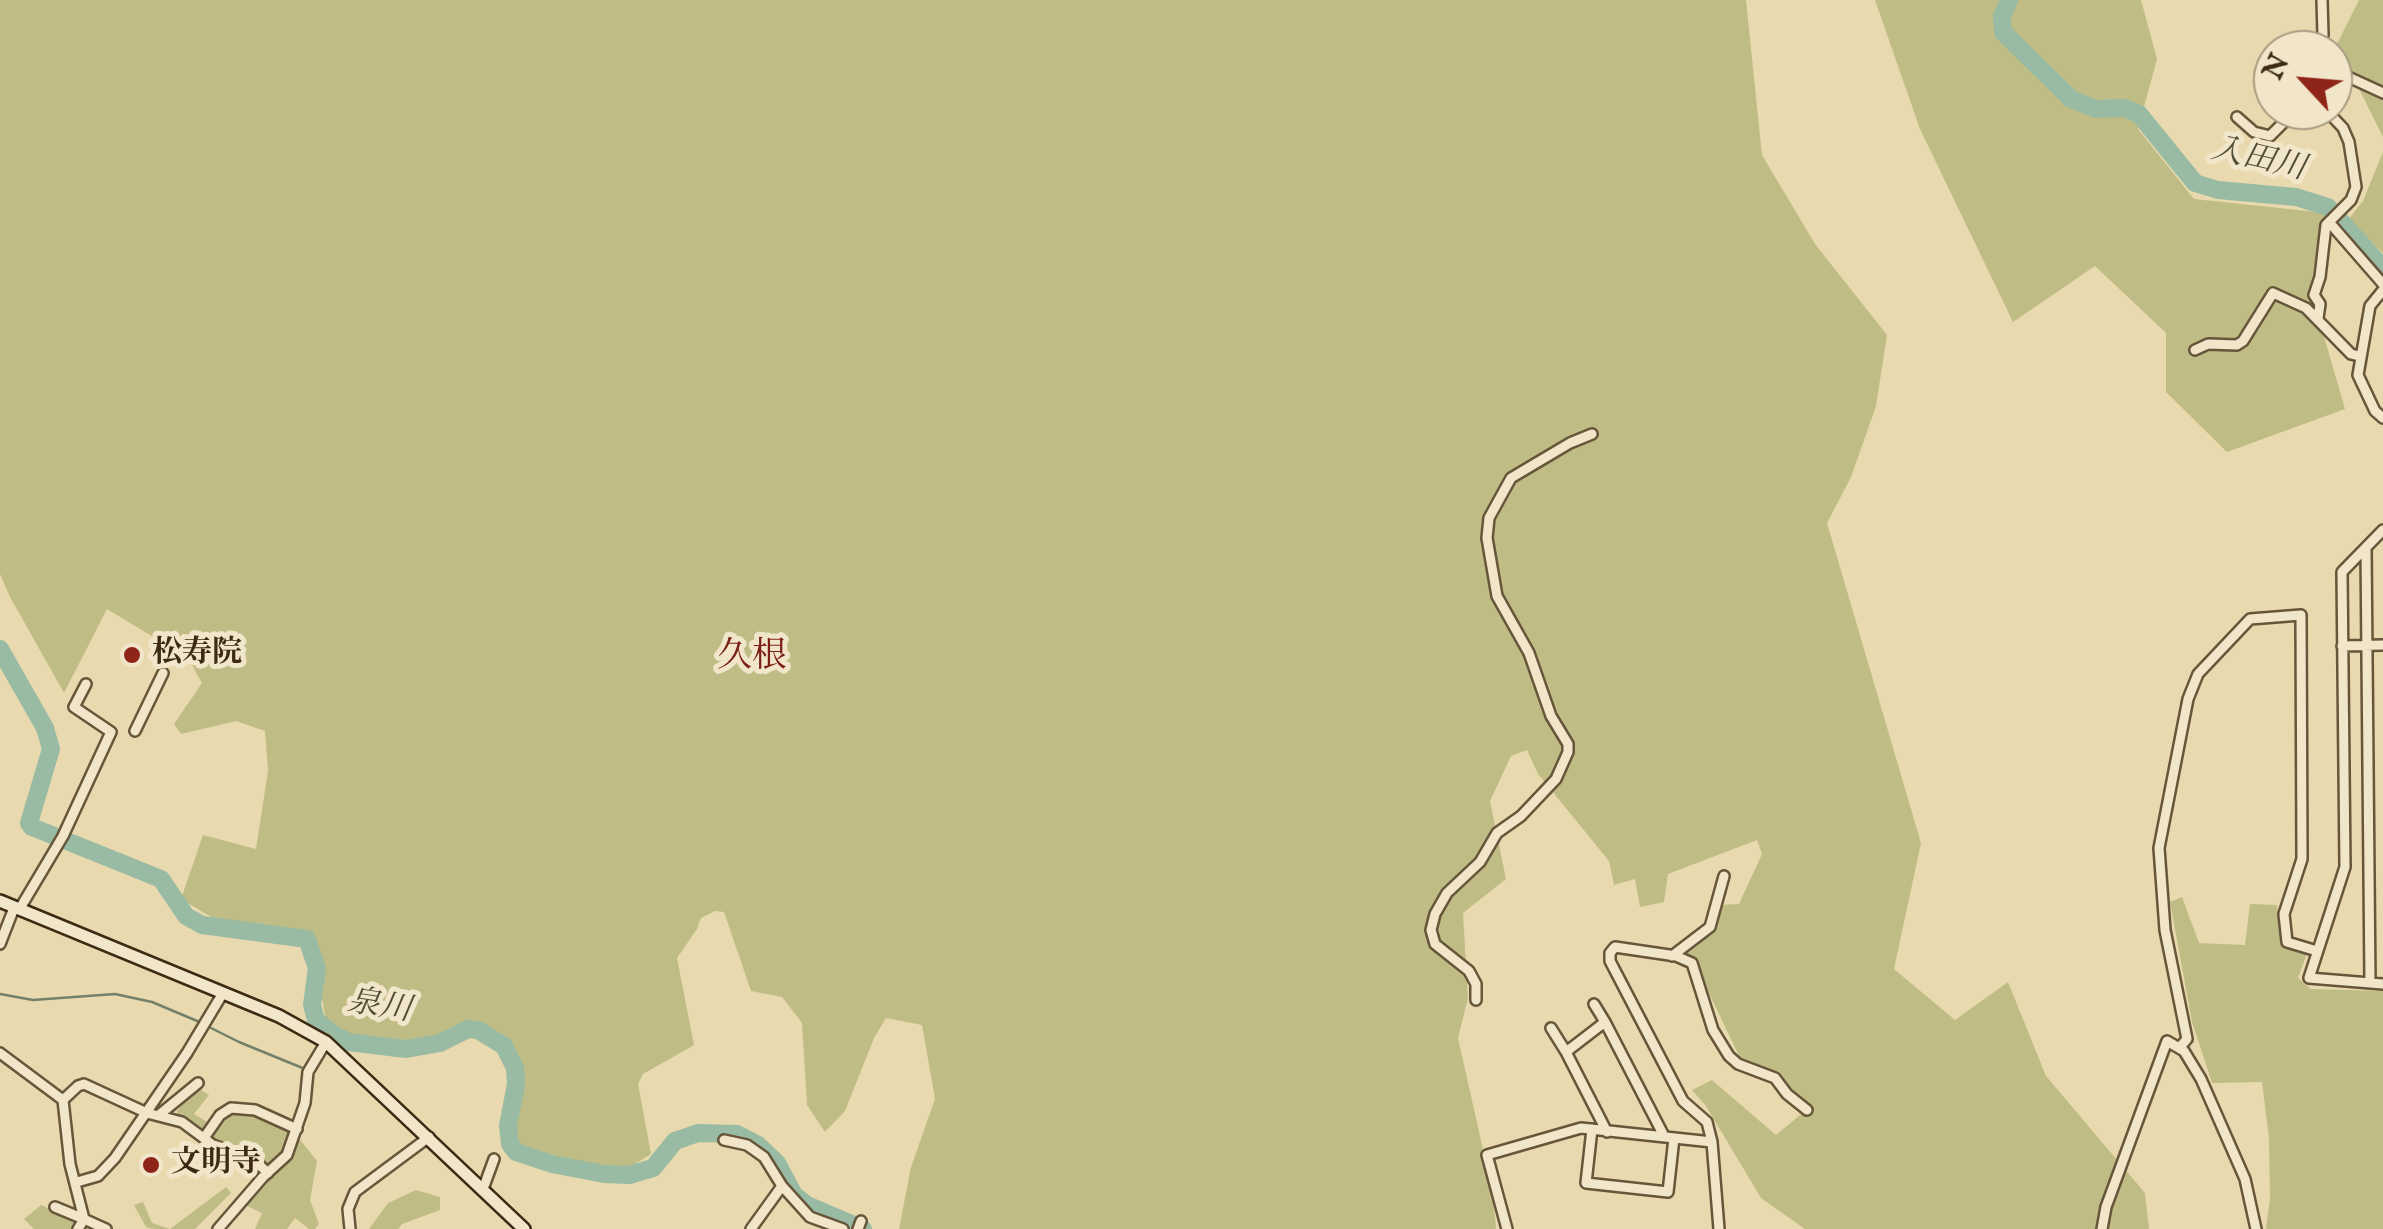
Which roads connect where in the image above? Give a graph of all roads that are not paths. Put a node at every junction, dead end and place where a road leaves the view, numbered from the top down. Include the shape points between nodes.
1 (2322, 0) edge
2 (2323, 30) edge
3 (2353, 79) edge
4 (2383, 93) edge
5 (2238, 117) dead end
6 (2276, 130) edge
7 (2344, 130) edge
8 (2330, 221) junction
9 (2383, 287) edge
10 (2318, 318) junction
11 (2195, 350) dead end
12 (2359, 356) junction
13 (2383, 418) edge
14 (1592, 434) dead end
15 (2383, 530) edge
16 (2366, 548) junction
17 (2342, 646) junction
18 (2368, 646) junction
19 (2383, 646) edge
20 (163, 674) dead end
21 (86, 684) dead end
22 (136, 732) dead end
23 (2369, 817) junction
24 (2383, 817) edge
25 (1724, 876) dead end
26 (0, 901) edge
27 (17, 909) junction
28 (0, 944) edge
29 (2317, 951) junction
30 (1672, 956) junction
31 (2370, 982) junction
32 (2383, 984) edge
33 (223, 993) junction
34 (1476, 1000) dead end
35 (1594, 1004) dead end
36 (1606, 1022) junction
37 (1551, 1028) dead end
38 (326, 1042) junction
39 (2180, 1047) junction
40 (0, 1052) edge
41 (1566, 1052) junction
42 (198, 1083) dead end
43 (103, 1094) junction
44 (63, 1100) junction
45 (96, 1106) dead end
46 (1806, 1110) dead end
47 (147, 1113) junction
48 (158, 1116) junction
49 (297, 1128) junction
50 (1592, 1129) junction
51 (1606, 1132) junction
52 (429, 1136) junction
53 (204, 1138) junction
54 (1669, 1138) junction
55 (724, 1140) dead end
56 (1712, 1142) junction
57 (494, 1158) dead end
58 (268, 1173) junction
59 (77, 1182) junction
60 (782, 1186) junction
61 (483, 1190) junction
62 (55, 1207) dead end
63 (84, 1219) junction
64 (522, 1228) edge
65 (78, 1229) edge
66 (106, 1229) edge
67 (218, 1229) edge
68 (350, 1229) edge
69 (751, 1229) edge
70 (843, 1229) edge
71 (1508, 1229) edge
72 (1719, 1229) edge
73 (2102, 1229) edge
74 (2256, 1229) edge

1 - 2 street
3 - 4 street
5 - 6 street via 2254,132 2270,136
7 - 8 street via 2354,194
8 - 9 street
8 - 10 street via 2314,295
9 - 12 street via 2370,306
10 - 11 street via 2272,293 2244,341
10 - 12 street
12 - 13 street via 2358,376
14 - 34 street via 1511,478 1490,518 1497,596 1529,653 1568,752 1556,779 1497,833 1435,914 1435,944 1470,972
15 - 16 street
16 - 17 street via 2342,572
16 - 18 street
17 - 18 street
17 - 29 street via 2345,866
18 - 19 street
18 - 23 street
20 - 22 street
21 - 27 street via 74,707 111,732 57,846
23 - 24 street
23 - 31 street
25 - 30 street via 1710,928
26 - 27 street
27 - 28 street
27 - 33 street
29 - 31 street via 2309,978
29 - 39 street via 2287,942 2284,914 2302,859 2300,615 2250,619 2198,674 2188,699 2159,848 2165,930 2187,1038
30 - 46 street via 1692,963 1728,1056 1774,1078
30 - 56 street via 1615,947 1610,960 1683,1101 1707,1122
31 - 32 street
33 - 38 street
33 - 47 street
35 - 36 street
36 - 41 street
36 - 54 street
37 - 41 street
38 - 49 street via 308,1072
38 - 52 street
39 - 73 street via 2167,1041
39 - 74 street via 2245,1179
40 - 44 street
41 - 51 street
42 - 48 street
43 - 44 street via 84,1084
43 - 45 street
43 - 47 street
44 - 59 street
47 - 48 street
47 - 59 street via 98,1176
48 - 53 street
49 - 53 street via 237,1107 220,1116
49 - 58 street via 287,1155
50 - 51 street
50 - 54 street via 1586,1184 1668,1192
50 - 71 street via 1567,1130 1487,1156
51 - 54 street
52 - 61 street
52 - 68 street via 354,1192
53 - 58 street
54 - 56 street
55 - 60 street via 764,1157
56 - 72 street
57 - 61 street
58 - 67 street
59 - 63 street
60 - 69 street
60 - 70 street via 810,1217
61 - 64 street
62 - 63 street
63 - 65 street
63 - 66 street

